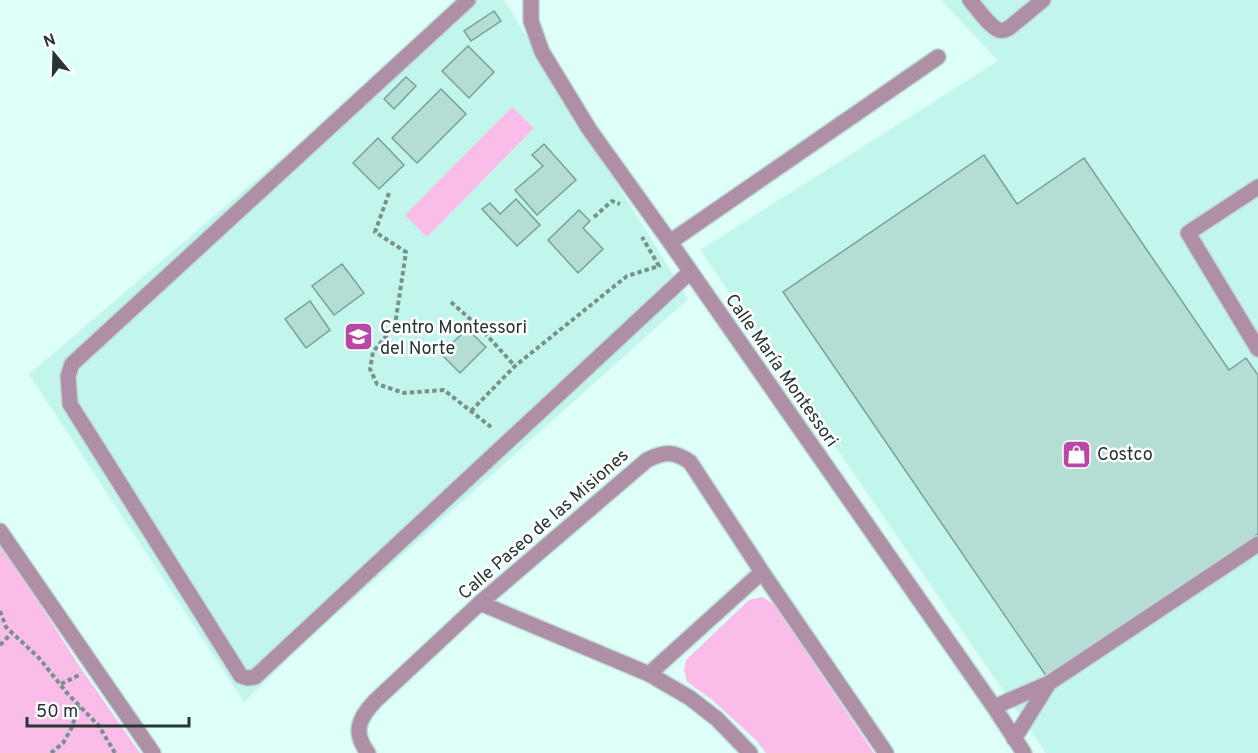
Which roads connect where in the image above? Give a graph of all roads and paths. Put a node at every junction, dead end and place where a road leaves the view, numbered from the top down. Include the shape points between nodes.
1 (468, 0) edge
2 (531, 0) edge
3 (970, 0) edge
4 (1037, 2) edge
5 (938, 57) dead end
6 (1258, 187) edge
7 (389, 193) dead end
8 (623, 204) dead end
9 (594, 217) dead end
10 (670, 242) junction
11 (658, 266) dead end
12 (690, 272) junction
13 (451, 302) dead end
14 (1258, 349) edge
15 (514, 366) junction
16 (471, 411) junction
17 (491, 427) dead end
18 (0, 531) edge
19 (1258, 543) edge
20 (762, 572) junction
21 (480, 603) junction
22 (0, 611) edge
23 (12, 633) junction
24 (0, 645) edge
25 (84, 672) dead end
26 (648, 674) junction
27 (1048, 683) junction
28 (61, 684) junction
29 (80, 706) junction
30 (994, 707) junction
31 (1014, 739) junction
32 (51, 753) edge
33 (115, 753) edge
34 (153, 753) edge
35 (368, 753) edge
36 (750, 753) edge
37 (886, 753) edge
38 (1024, 753) edge

1 - 12 street via 72,364 68,376 70,404 241,676 255,677
2 - 10 street, Calle María Montessori via 531,21 542,51 589,129
3 - 4 street via 993,26 1002,30
5 - 10 street
6 - 14 street via 1188,233
7 - 16 path via 375,232 406,252 395,325 373,352 370,369 377,384 404,393 444,390
8 - 9 path via 612,201
10 - 12 street, Calle María Montessori
11 - 15 path via 627,276
12 - 30 street, Calle María Montessori
13 - 15 path
15 - 16 path
16 - 17 path
18 - 34 street
19 - 27 street
20 - 21 street, Calle Paseo de las Misiones via 690,462 680,455 658,454
20 - 26 street
20 - 37 street, Calle Paseo de las Misiones
21 - 26 street
21 - 35 street, Calle Paseo de las Misiones via 363,713 360,737
22 - 23 path
23 - 24 path
23 - 28 path
25 - 28 path
26 - 36 street via 690,698
27 - 30 street
27 - 31 street
28 - 29 path
29 - 32 path via 63,743
29 - 33 path via 99,726
30 - 31 street, Calle María Montessori
31 - 38 street, Calle María Montessori

